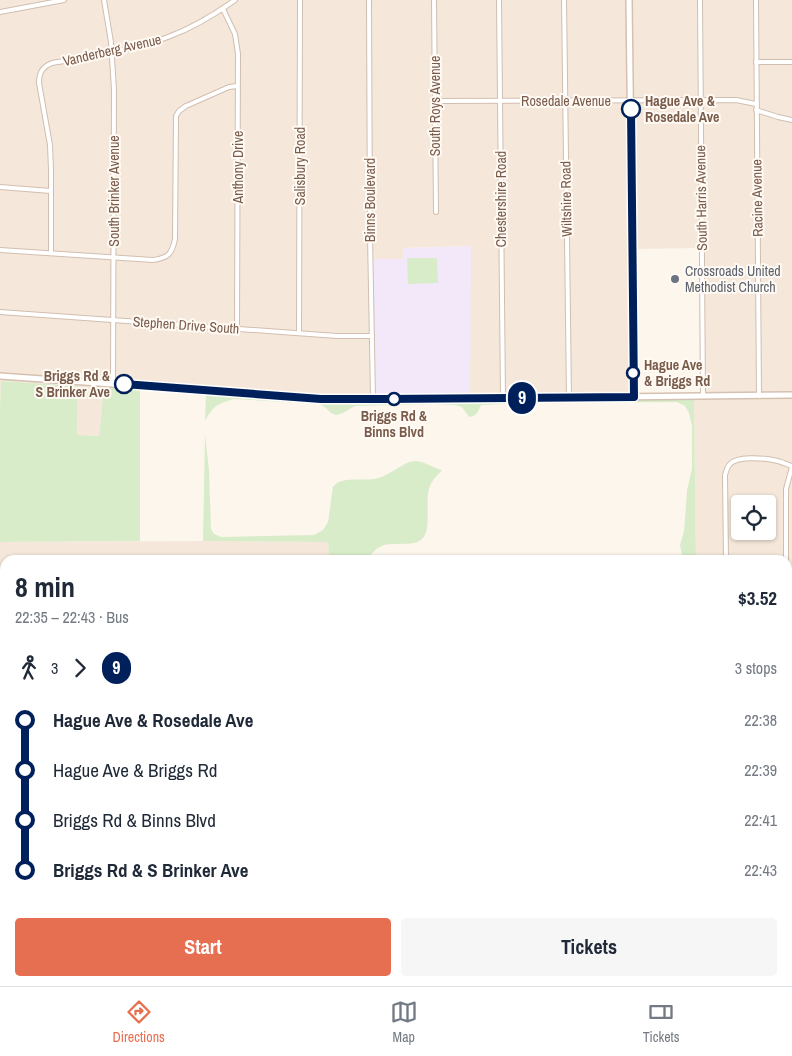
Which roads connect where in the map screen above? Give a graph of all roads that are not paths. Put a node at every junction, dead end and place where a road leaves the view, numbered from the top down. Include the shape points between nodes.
1 (64, 0) edge
2 (104, 0) edge
3 (235, 0) edge
4 (300, 0) edge
5 (369, 0) edge
6 (434, 0) edge
7 (499, 0) edge
8 (564, 0) edge
9 (630, 0) edge
10 (700, 0) edge
11 (756, 0) edge
12 (222, 9) junction
13 (0, 12) edge
14 (112, 52) junction
15 (756, 62) junction
16 (792, 62) edge
17 (237, 86) junction
18 (630, 100) junction
19 (700, 100) junction
20 (435, 101) junction
21 (500, 101) junction
22 (565, 101) junction
23 (756, 104) junction
24 (756, 110) junction
25 (792, 120) edge
26 (0, 187) edge
27 (51, 191) junction
28 (436, 212) dead end
29 (0, 250) edge
30 (51, 254) junction
31 (114, 258) junction
32 (0, 312) edge
33 (113, 320) junction
34 (237, 329) junction
35 (299, 333) junction
36 (372, 336) junction
37 (0, 376) edge
38 (113, 384) junction
39 (792, 395) edge
40 (703, 396) junction
41 (759, 396) junction
42 (634, 397) junction
43 (503, 398) junction
44 (569, 398) junction
45 (373, 399) junction
46 (792, 467) edge
47 (785, 518) junction
48 (792, 518) edge
49 (726, 555) edge
50 (786, 555) edge

1 - 13 street
2 - 14 street, South Brinker Avenue
3 - 12 street, Vanderberg Avenue
4 - 35 street, Salisbury Road
5 - 36 street, Binns Boulevard
6 - 20 street, South Roys Avenue
7 - 21 street, Chestershire Road
8 - 22 street, Wiltshire Road
9 - 18 street
10 - 19 street, South Harris Avenue
11 - 15 street, Racine Avenue
12 - 14 street, Vanderberg Avenue via 168,37
12 - 17 street, Anthony Drive via 235,34
14 - 27 street, Vanderberg Avenue via 52,63 42,69 39,83 50,146
14 - 31 street, South Brinker Avenue
15 - 16 street
15 - 23 street, Racine Avenue
17 - 31 street via 186,106 176,116 176,239 173,250 167,257 153,260
17 - 34 street, Anthony Drive
18 - 19 street, Rosedale Avenue
18 - 22 street, Rosedale Avenue
18 - 42 street
19 - 23 street, Rosedale Avenue via 736,100
19 - 40 street, South Harris Avenue
20 - 21 street, Rosedale Avenue
20 - 28 street, South Roys Avenue
21 - 22 street, Rosedale Avenue
21 - 43 street, Chestershire Road
22 - 44 street, Wiltshire Road
23 - 24 street, Racine Avenue
24 - 25 street
24 - 41 street, Racine Avenue
26 - 27 street
27 - 30 street
29 - 30 street
30 - 31 street
31 - 33 street, South Brinker Avenue
32 - 33 street, Stephen Drive South
33 - 34 street, Stephen Drive South
33 - 38 street, South Brinker Avenue
34 - 35 street, Stephen Drive South
35 - 36 street, Stephen Drive South
36 - 45 street, Binns Boulevard
37 - 38 street
38 - 45 street via 321,399
39 - 41 street
40 - 41 street
40 - 42 street
42 - 44 street
43 - 44 street
43 - 45 street
46 - 47 street via 786,489
46 - 49 street via 761,458 735,460 726,468
47 - 48 street
47 - 50 street

